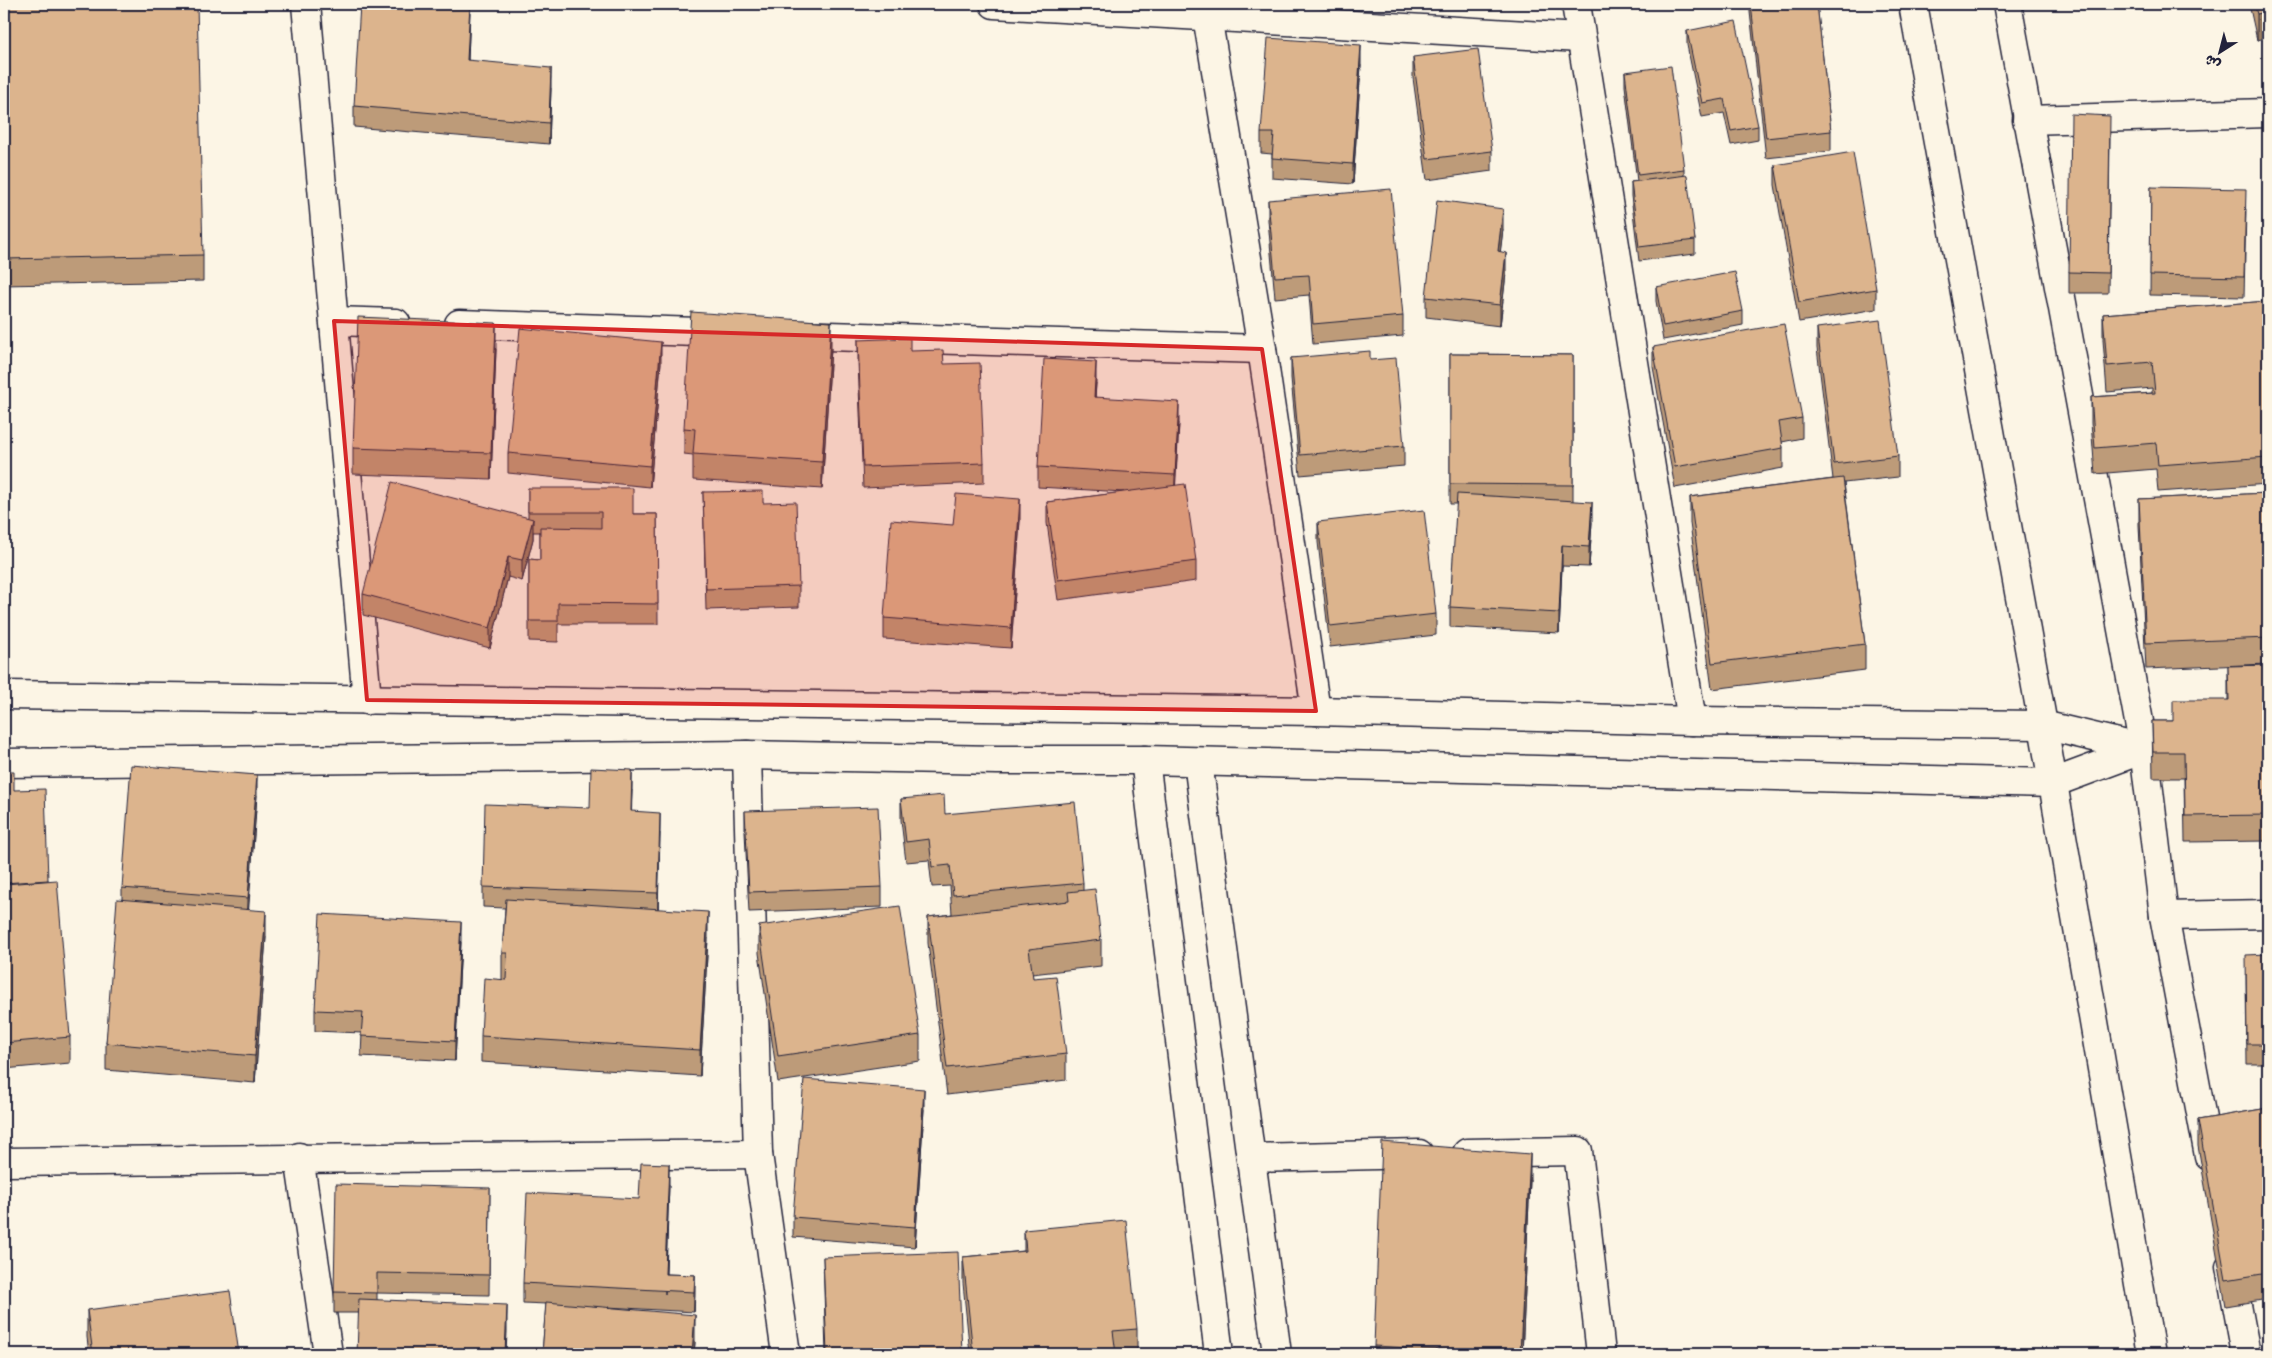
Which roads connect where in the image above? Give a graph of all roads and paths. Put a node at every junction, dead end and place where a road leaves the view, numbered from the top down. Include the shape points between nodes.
1 (306, 4) edge
2 (994, 4) edge
3 (1576, 4) edge
4 (1913, 4) edge
5 (2006, 4) edge
6 (1207, 16) junction
7 (1580, 38) junction
8 (2268, 113) edge
9 (2027, 120) junction
10 (334, 321) junction
11 (1262, 349) junction
12 (4, 695) edge
13 (367, 700) junction
14 (1316, 711) junction
15 (1692, 721) junction
16 (2043, 725) junction
17 (2144, 749) junction
18 (746, 755) junction
19 (1145, 760) junction
20 (1198, 762) junction
21 (4, 763) edge
22 (2053, 783) junction
23 (2268, 914) edge
24 (2164, 916) junction
25 (758, 1154) junction
26 (299, 1157) junction
27 (1251, 1158) junction
28 (4, 1162) edge
29 (2213, 1179) edge
30 (2226, 1247) edge
31 (328, 1354) edge
32 (786, 1354) edge
33 (1219, 1354) edge
34 (1277, 1354) edge
35 (1600, 1354) edge
36 (2151, 1354) edge
37 (2246, 1354) edge

1 - 10 street
2 - 6 street
3 - 7 street
4 - 16 street
5 - 9 street
6 - 7 street
6 - 11 street
7 - 15 street
8 - 9 street
9 - 17 street
10 - 11 street
10 - 13 street
11 - 14 street
12 - 13 street
13 - 14 street
14 - 15 street
15 - 16 street
16 - 17 street
16 - 22 street
17 - 22 street
17 - 24 street
18 - 19 street
18 - 21 street
18 - 25 street
19 - 20 street
19 - 33 street
20 - 22 street
20 - 27 street
22 - 36 street
23 - 24 street
24 - 29 street
25 - 26 street
25 - 32 street
26 - 28 street
26 - 31 street
27 - 34 street
27 - 35 street via 1578,1150
30 - 37 street

